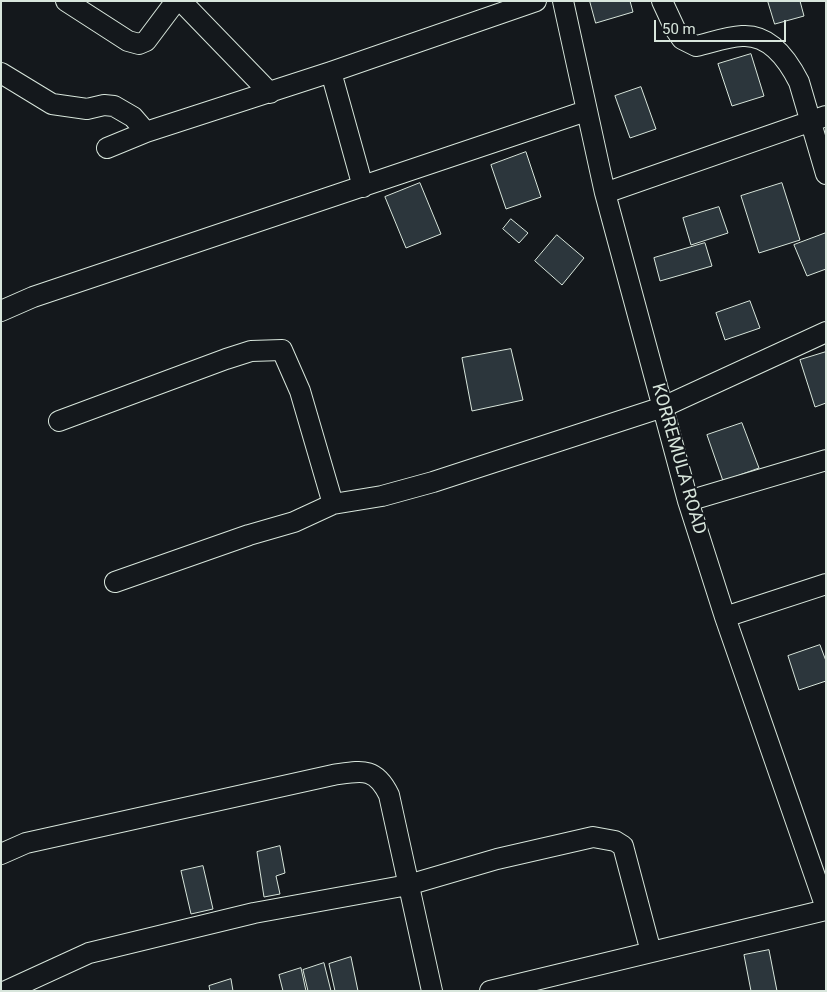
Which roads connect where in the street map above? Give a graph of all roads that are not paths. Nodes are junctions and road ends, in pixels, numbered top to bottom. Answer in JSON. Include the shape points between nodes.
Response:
{"nodes":[{"id":1,"x":66,"y":1,"type":"edge"},
{"id":2,"x":176,"y":1,"type":"edge"},
{"id":3,"x":181,"y":1,"type":"edge"},
{"id":4,"x":536,"y":1,"type":"edge"},
{"id":5,"x":563,"y":1,"type":"edge"},
{"id":6,"x":662,"y":1,"type":"edge"},
{"id":7,"x":331,"y":72,"type":"junction"},
{"id":8,"x":1,"y":73,"type":"edge"},
{"id":9,"x":270,"y":93,"type":"junction"},
{"id":10,"x":586,"y":111,"type":"junction"},
{"id":11,"x":818,"y":118,"type":"edge"},
{"id":12,"x":146,"y":132,"type":"junction"},
{"id":13,"x":107,"y":148,"type":"dead end"},
{"id":14,"x":826,"y":174,"type":"edge"},
{"id":15,"x":362,"y":186,"type":"junction"},
{"id":16,"x":605,"y":193,"type":"junction"},
{"id":17,"x":1,"y":310,"type":"edge"},
{"id":18,"x":826,"y":332,"type":"edge"},
{"id":19,"x":663,"y":407,"type":"junction"},
{"id":20,"x":59,"y":421,"type":"dead end"},
{"id":21,"x":826,"y":460,"type":"edge"},
{"id":22,"x":688,"y":501,"type":"junction"},
{"id":23,"x":333,"y":504,"type":"junction"},
{"id":24,"x":115,"y":582,"type":"dead end"},
{"id":25,"x":826,"y":584,"type":"edge"},
{"id":26,"x":725,"y":616,"type":"junction"},
{"id":27,"x":1,"y":854,"type":"edge"},
{"id":28,"x":408,"y":884,"type":"junction"},
{"id":29,"x":826,"y":909,"type":"edge"},
{"id":30,"x":651,"y":952,"type":"junction"},
{"id":31,"x":6,"y":991,"type":"edge"},
{"id":32,"x":432,"y":991,"type":"edge"},
{"id":33,"x":490,"y":991,"type":"edge"}],
"edges":[{"from":1,"to":2,"type":"street","via":[[128,41],[139,44],[146,41]]},
{"from":3,"to":9,"type":"street"},
{"from":4,"to":7,"type":"street"},
{"from":5,"to":10,"type":"street","name":"KORREMULA ROAD"},
{"from":6,"to":11,"type":"street","via":[[682,39],[696,46],[742,36],[757,38],[781,52]]},
{"from":7,"to":9,"type":"street"},
{"from":7,"to":15,"type":"street"},
{"from":8,"to":12,"type":"street","via":[[52,104],[87,109],[114,106],[133,116]]},
{"from":9,"to":12,"type":"street"},
{"from":10,"to":15,"type":"street"},
{"from":10,"to":16,"type":"street","name":"KORREMULA ROAD"},
{"from":11,"to":14,"type":"street"},
{"from":11,"to":16,"type":"street"},
{"from":12,"to":13,"type":"street"},
{"from":15,"to":17,"type":"street"},
{"from":16,"to":19,"type":"street","name":"KORREMULA ROAD"},
{"from":18,"to":19,"type":"street"},
{"from":19,"to":22,"type":"street","name":"KORREMULA ROAD"},
{"from":19,"to":23,"type":"street","via":[[433,482],[382,496]]},
{"from":20,"to":23,"type":"street","via":[[226,358],[251,351],[282,350],[300,391]]},
{"from":21,"to":22,"type":"street"},
{"from":22,"to":26,"type":"street","name":"KORREMULA ROAD"},
{"from":23,"to":24,"type":"street","via":[[294,522]]},
{"from":25,"to":26,"type":"street"},
{"from":26,"to":29,"type":"street","name":"KORREMULA ROAD"},
{"from":27,"to":28,"type":"street","via":[[26,843],[333,776],[367,772],[382,781],[389,795]]},
{"from":28,"to":30,"type":"street","via":[[593,837],[614,840],[623,846]]},
{"from":28,"to":31,"type":"street","via":[[254,913],[90,953]]},
{"from":28,"to":32,"type":"street"},
{"from":29,"to":30,"type":"street"},
{"from":30,"to":33,"type":"street"}]}
